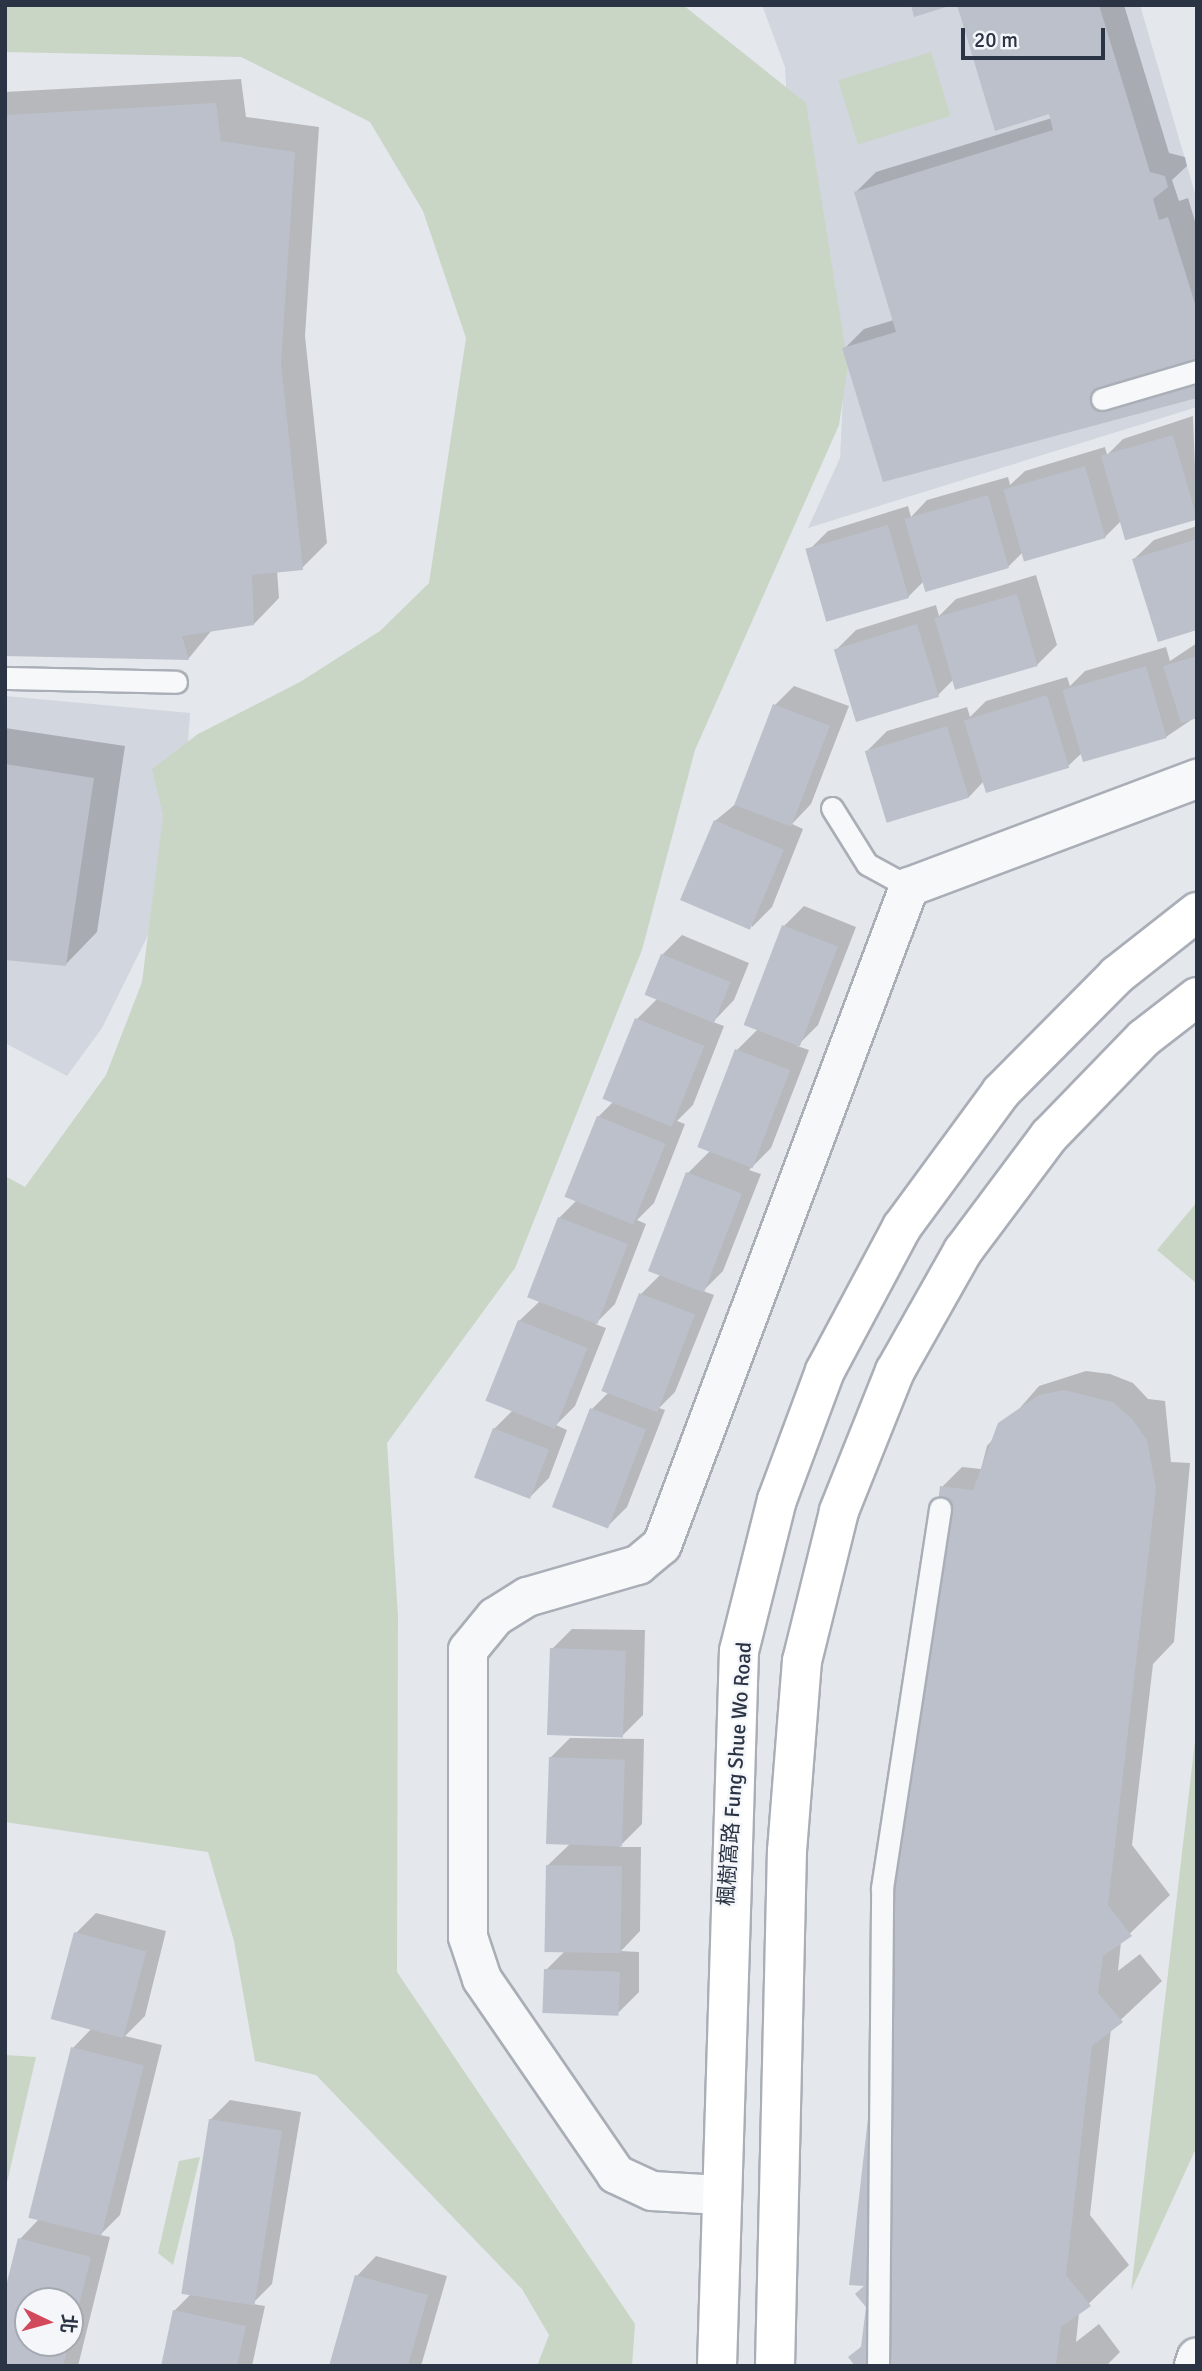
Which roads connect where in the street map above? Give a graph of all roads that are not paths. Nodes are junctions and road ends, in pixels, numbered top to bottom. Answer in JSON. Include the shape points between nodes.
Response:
{"nodes":[{"id":1,"x":1197,"y":371,"type":"edge"},
{"id":2,"x":1102,"y":399,"type":"dead end"},
{"id":3,"x":5,"y":678,"type":"edge"},
{"id":4,"x":176,"y":682,"type":"dead end"},
{"id":5,"x":1197,"y":779,"type":"edge"},
{"id":6,"x":831,"y":808,"type":"dead end"},
{"id":7,"x":909,"y":887,"type":"junction"},
{"id":8,"x":1197,"y":912,"type":"edge"},
{"id":9,"x":1197,"y":997,"type":"edge"},
{"id":10,"x":940,"y":1508,"type":"dead end"},
{"id":11,"x":720,"y":2195,"type":"junction"},
{"id":12,"x":1197,"y":2357,"type":"edge"},
{"id":13,"x":717,"y":2366,"type":"edge"},
{"id":14,"x":775,"y":2366,"type":"edge"},
{"id":15,"x":878,"y":2366,"type":"edge"},
{"id":16,"x":1194,"y":2366,"type":"edge"}],
"edges":[{"from":1,"to":2,"type":"lane"},
{"from":3,"to":4,"type":"lane"},
{"from":5,"to":7,"type":"street"},
{"from":6,"to":7,"type":"lane","via":[[867,864]]},
{"from":7,"to":11,"type":"street","via":[[662,1545],[638,1565],[527,1597],[495,1617],[468,1650],[468,1937],[482,1979],[616,2174],[652,2191]]},
{"from":8,"to":11,"type":"main road","name":"楓樹窩路 Fung Shue Wo Road","via":[[1116,975],[1001,1092],[902,1227],[825,1371],[776,1500],[739,1651]]},
{"from":9,"to":14,"type":"main road","via":[[1144,1038],[1049,1136],[963,1251],[895,1371],[839,1511],[802,1661],[787,1851]]},
{"from":10,"to":15,"type":"lane","via":[[882,1888]]},
{"from":11,"to":13,"type":"main road","name":"楓樹窩路 Fung Shue Wo Road"},
{"from":12,"to":16,"type":"street"}]}
